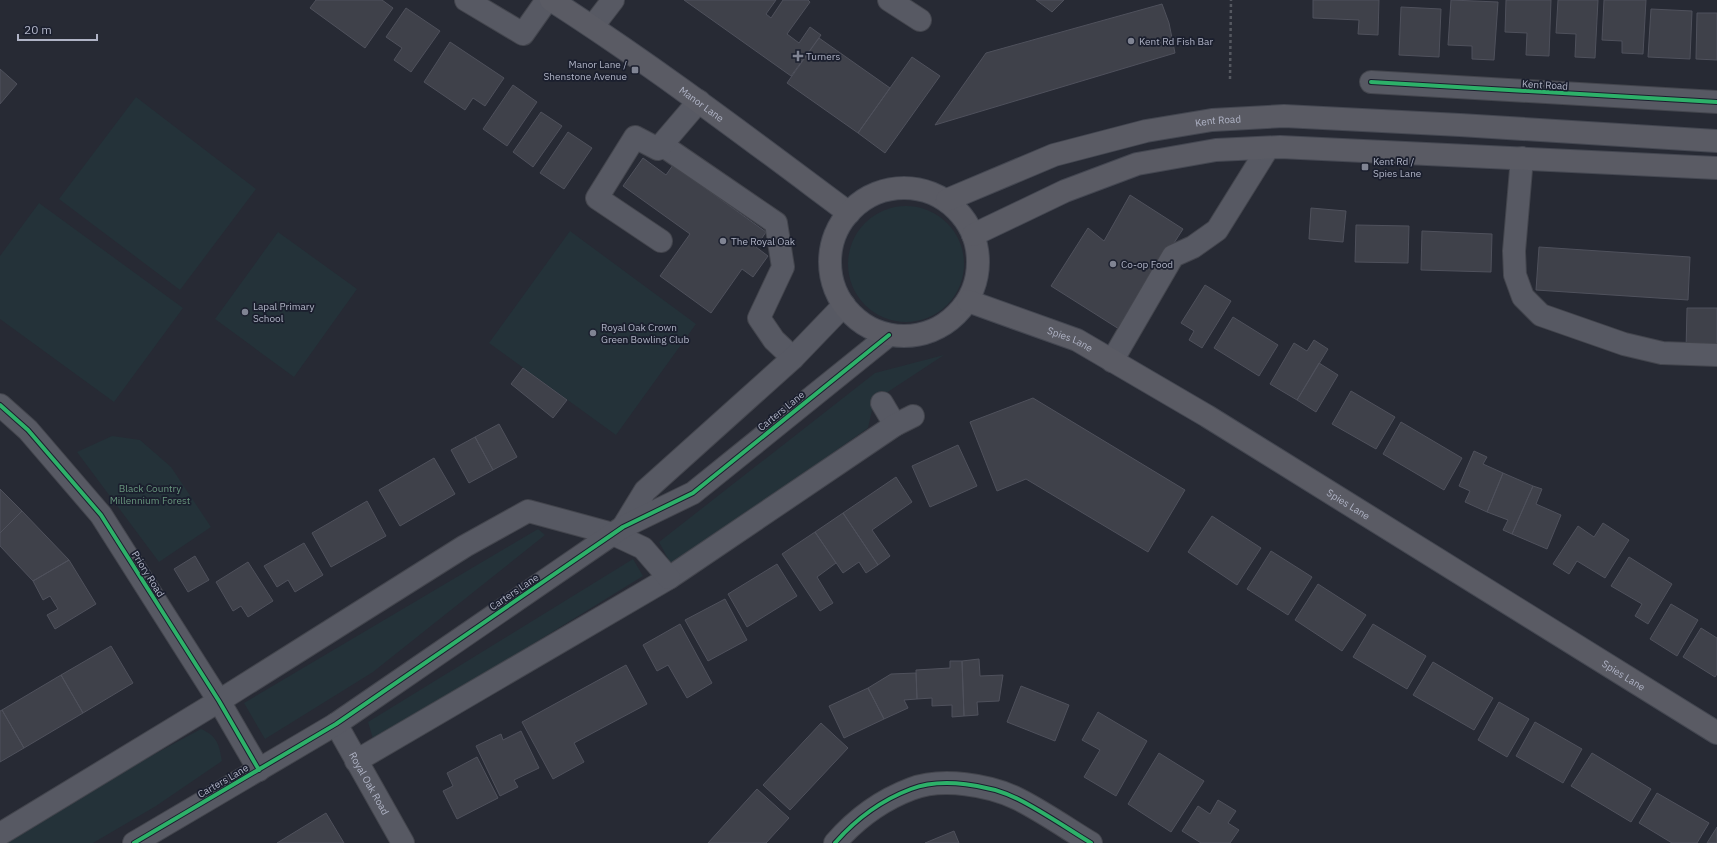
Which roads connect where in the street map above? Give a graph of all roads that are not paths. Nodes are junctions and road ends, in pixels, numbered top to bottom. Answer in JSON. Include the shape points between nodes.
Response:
{"nodes":[{"id":1,"x":466,"y":0,"type":"edge"},
{"id":2,"x":547,"y":0,"type":"edge"},
{"id":3,"x":551,"y":0,"type":"edge"},
{"id":4,"x":613,"y":0,"type":"edge"},
{"id":5,"x":889,"y":0,"type":"edge"},
{"id":6,"x":920,"y":20,"type":"dead end"},
{"id":7,"x":593,"y":26,"type":"junction"},
{"id":8,"x":1371,"y":82,"type":"dead end"},
{"id":9,"x":699,"y":101,"type":"junction"},
{"id":10,"x":1717,"y":102,"type":"edge"},
{"id":11,"x":1717,"y":141,"type":"edge"},
{"id":12,"x":662,"y":145,"type":"junction"},
{"id":13,"x":1268,"y":148,"type":"junction"},
{"id":14,"x":1522,"y":158,"type":"junction"},
{"id":15,"x":1717,"y":168,"type":"edge"},
{"id":16,"x":947,"y":200,"type":"junction"},
{"id":17,"x":849,"y":213,"type":"junction"},
{"id":18,"x":973,"y":235,"type":"junction"},
{"id":19,"x":661,"y":241,"type":"dead end"},
{"id":20,"x":968,"y":301,"type":"junction"},
{"id":21,"x":844,"y":305,"type":"junction"},
{"id":22,"x":889,"y":335,"type":"junction"},
{"id":23,"x":1717,"y":355,"type":"edge"},
{"id":24,"x":793,"y":358,"type":"junction"},
{"id":25,"x":1112,"y":361,"type":"junction"},
{"id":26,"x":882,"y":403,"type":"dead end"},
{"id":27,"x":0,"y":405,"type":"edge"},
{"id":28,"x":618,"y":531,"type":"junction"},
{"id":29,"x":669,"y":578,"type":"junction"},
{"id":30,"x":219,"y":701,"type":"junction"},
{"id":31,"x":336,"y":724,"type":"junction"},
{"id":32,"x":1717,"y":733,"type":"edge"},
{"id":33,"x":356,"y":761,"type":"junction"},
{"id":34,"x":259,"y":770,"type":"junction"},
{"id":35,"x":0,"y":834,"type":"edge"},
{"id":36,"x":134,"y":843,"type":"edge"},
{"id":37,"x":403,"y":843,"type":"edge"},
{"id":38,"x":835,"y":843,"type":"edge"},
{"id":39,"x":1091,"y":843,"type":"edge"}],
"edges":[{"from":1,"to":2,"type":"street","via":[[523,34]]},
{"from":3,"to":7,"type":"main road","name":"Manor Lane"},
{"from":4,"to":7,"type":"street"},
{"from":5,"to":6,"type":"street"},
{"from":7,"to":9,"type":"main road","name":"Manor Lane"},
{"from":8,"to":10,"type":"street","name":"Kent Road"},
{"from":9,"to":12,"type":"street"},
{"from":9,"to":17,"type":"main road","name":"Manor Lane"},
{"from":11,"to":16,"type":"main road","name":"Kent Road","via":[[1284,116],[1212,120],[1146,131],[1054,155]]},
{"from":12,"to":19,"type":"street","via":[[658,149],[635,137],[597,198]]},
{"from":12,"to":24,"type":"street","via":[[776,223],[783,267],[759,318],[774,340]]},
{"from":13,"to":14,"type":"main road"},
{"from":13,"to":18,"type":"main road","via":[[1216,150],[1137,164],[1065,191]]},
{"from":13,"to":25,"type":"street","via":[[1217,230],[1193,248],[1173,256]]},
{"from":14,"to":15,"type":"main road"},
{"from":14,"to":23,"type":"street","via":[[1514,251],[1515,275],[1523,297],[1541,315],[1624,344],[1662,354]]},
{"from":16,"to":17,"type":"main road","via":[[923,190],[897,188],[867,198]]},
{"from":16,"to":18,"type":"main road","via":[[962,216]]},
{"from":17,"to":21,"type":"main road","via":[[836,235],[830,258],[833,282]]},
{"from":18,"to":20,"type":"main road","via":[[979,263]]},
{"from":20,"to":22,"type":"main road","via":[[952,319],[933,331],[911,336]]},
{"from":20,"to":25,"type":"main road","name":"Spies Lane","via":[[1077,340]]},
{"from":21,"to":22,"type":"main road","via":[[866,326]]},
{"from":21,"to":24,"type":"street","name":"Carters Lane"},
{"from":22,"to":28,"type":"street","name":"Carters Lane","via":[[693,493]]},
{"from":24,"to":28,"type":"street","name":"Carters Lane","via":[[644,491]]},
{"from":25,"to":32,"type":"main road","name":"Spies Lane","via":[[1220,424]]},
{"from":26,"to":29,"type":"street","via":[[904,420]]},
{"from":27,"to":30,"type":"street","name":"Priory Road","via":[[28,430],[101,515]]},
{"from":28,"to":29,"type":"street","via":[[643,548]]},
{"from":28,"to":30,"type":"street","via":[[528,511],[465,546]]},
{"from":28,"to":31,"type":"street","name":"Carters Lane"},
{"from":29,"to":33,"type":"street"},
{"from":30,"to":34,"type":"street","name":"Priory Road"},
{"from":30,"to":35,"type":"street"},
{"from":31,"to":33,"type":"street","name":"Royal Oak Road"},
{"from":31,"to":34,"type":"street","name":"Carters Lane"},
{"from":33,"to":37,"type":"street","name":"Royal Oak Road"},
{"from":34,"to":36,"type":"street","name":"Carters Lane"},
{"from":38,"to":39,"type":"street","via":[[866,814],[912,788],[968,784],[1018,799]]}]}
